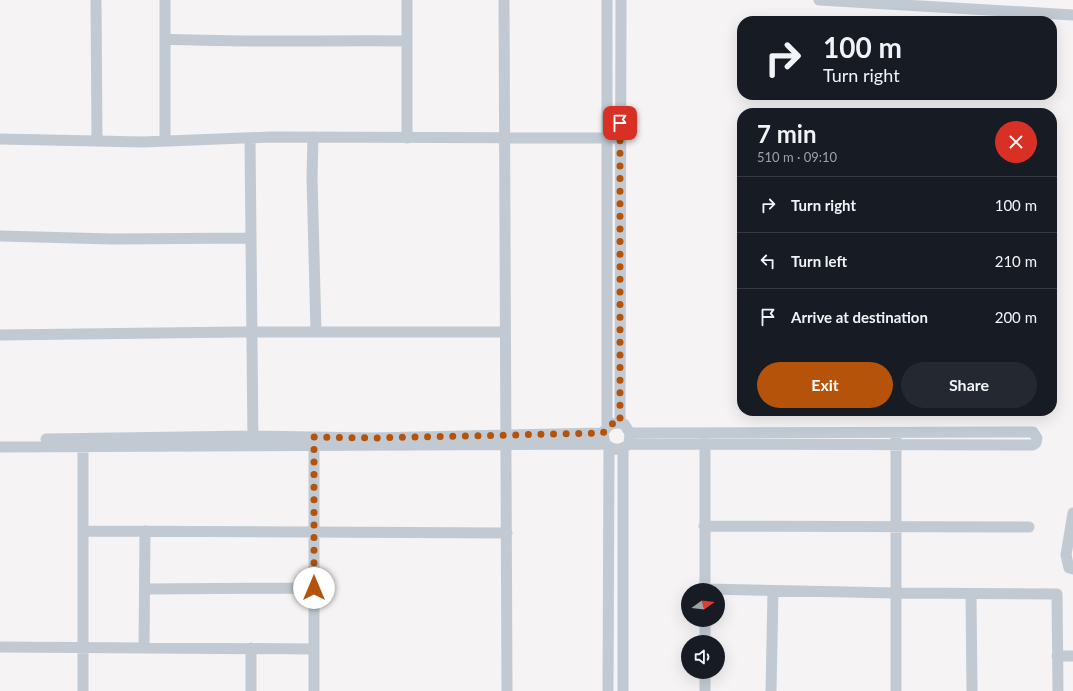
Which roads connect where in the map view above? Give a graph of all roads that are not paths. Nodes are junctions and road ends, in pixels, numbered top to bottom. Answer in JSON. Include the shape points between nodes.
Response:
{"nodes":[{"id":1,"x":96,"y":0,"type":"edge"},
{"id":2,"x":165,"y":0,"type":"edge"},
{"id":3,"x":406,"y":0,"type":"edge"},
{"id":4,"x":504,"y":0,"type":"edge"},
{"id":5,"x":607,"y":0,"type":"edge"},
{"id":6,"x":621,"y":0,"type":"edge"},
{"id":7,"x":820,"y":0,"type":"edge"},
{"id":8,"x":1073,"y":15,"type":"edge"},
{"id":9,"x":165,"y":39,"type":"junction"},
{"id":10,"x":407,"y":41,"type":"junction"},
{"id":11,"x":313,"y":137,"type":"junction"},
{"id":12,"x":250,"y":138,"type":"junction"},
{"id":13,"x":408,"y":138,"type":"junction"},
{"id":14,"x":504,"y":138,"type":"junction"},
{"id":15,"x":606,"y":138,"type":"junction"},
{"id":16,"x":620,"y":138,"type":"junction"},
{"id":17,"x":0,"y":139,"type":"edge"},
{"id":18,"x":97,"y":141,"type":"junction"},
{"id":19,"x":166,"y":141,"type":"junction"},
{"id":20,"x":0,"y":236,"type":"edge"},
{"id":21,"x":251,"y":238,"type":"junction"},
{"id":22,"x":251,"y":332,"type":"junction"},
{"id":23,"x":316,"y":332,"type":"junction"},
{"id":24,"x":505,"y":332,"type":"junction"},
{"id":25,"x":0,"y":335,"type":"edge"},
{"id":26,"x":620,"y":423,"type":"junction"},
{"id":27,"x":896,"y":433,"type":"junction"},
{"id":28,"x":606,"y":438,"type":"junction"},
{"id":29,"x":705,"y":438,"type":"junction"},
{"id":30,"x":0,"y":440,"type":"edge"},
{"id":31,"x":507,"y":440,"type":"junction"},
{"id":32,"x":253,"y":441,"type":"junction"},
{"id":33,"x":314,"y":441,"type":"junction"},
{"id":34,"x":83,"y":442,"type":"junction"},
{"id":35,"x":627,"y":442,"type":"junction"},
{"id":36,"x":896,"y":445,"type":"junction"},
{"id":37,"x":0,"y":447,"type":"edge"},
{"id":38,"x":1073,"y":513,"type":"edge"},
{"id":39,"x":704,"y":526,"type":"junction"},
{"id":40,"x":896,"y":526,"type":"junction"},
{"id":41,"x":1029,"y":527,"type":"dead end"},
{"id":42,"x":83,"y":531,"type":"junction"},
{"id":43,"x":146,"y":531,"type":"junction"},
{"id":44,"x":314,"y":532,"type":"junction"},
{"id":45,"x":507,"y":533,"type":"junction"},
{"id":46,"x":1073,"y":569,"type":"edge"},
{"id":47,"x":705,"y":583,"type":"edge"},
{"id":48,"x":314,"y":588,"type":"junction"},
{"id":49,"x":145,"y":589,"type":"junction"},
{"id":50,"x":725,"y":590,"type":"edge"},
{"id":51,"x":772,"y":591,"type":"junction"},
{"id":52,"x":895,"y":593,"type":"junction"},
{"id":53,"x":971,"y":594,"type":"junction"},
{"id":54,"x":0,"y":647,"type":"edge"},
{"id":55,"x":83,"y":647,"type":"junction"},
{"id":56,"x":144,"y":648,"type":"junction"},
{"id":57,"x":251,"y":648,"type":"junction"},
{"id":58,"x":313,"y":649,"type":"junction"},
{"id":59,"x":1057,"y":656,"type":"junction"},
{"id":60,"x":1073,"y":656,"type":"edge"},
{"id":61,"x":705,"y":679,"type":"edge"},
{"id":62,"x":83,"y":691,"type":"edge"},
{"id":63,"x":252,"y":691,"type":"edge"},
{"id":64,"x":314,"y":691,"type":"edge"},
{"id":65,"x":507,"y":691,"type":"edge"},
{"id":66,"x":608,"y":691,"type":"edge"},
{"id":67,"x":622,"y":691,"type":"edge"},
{"id":68,"x":705,"y":691,"type":"edge"},
{"id":69,"x":771,"y":691,"type":"edge"},
{"id":70,"x":896,"y":691,"type":"edge"},
{"id":71,"x":972,"y":691,"type":"edge"},
{"id":72,"x":1058,"y":691,"type":"edge"}],
"edges":[{"from":1,"to":18,"type":"street"},
{"from":2,"to":9,"type":"street"},
{"from":3,"to":10,"type":"street"},
{"from":4,"to":14,"type":"street"},
{"from":5,"to":15,"type":"street"},
{"from":6,"to":16,"type":"street"},
{"from":7,"to":8,"type":"street"},
{"from":9,"to":10,"type":"street"},
{"from":9,"to":19,"type":"street"},
{"from":10,"to":13,"type":"street"},
{"from":11,"to":12,"type":"street"},
{"from":11,"to":13,"type":"street"},
{"from":11,"to":23,"type":"street"},
{"from":12,"to":19,"type":"street"},
{"from":12,"to":21,"type":"street"},
{"from":13,"to":14,"type":"street"},
{"from":14,"to":15,"type":"street"},
{"from":14,"to":24,"type":"street"},
{"from":15,"to":16,"type":"street"},
{"from":15,"to":28,"type":"street"},
{"from":16,"to":26,"type":"street"},
{"from":17,"to":18,"type":"street"},
{"from":18,"to":19,"type":"street"},
{"from":20,"to":21,"type":"street","via":[[112,239]]},
{"from":21,"to":22,"type":"street"},
{"from":22,"to":23,"type":"street"},
{"from":22,"to":25,"type":"street"},
{"from":22,"to":32,"type":"street"},
{"from":23,"to":24,"type":"street"},
{"from":24,"to":31,"type":"street"},
{"from":26,"to":28,"type":"street","via":[[611,424]]},
{"from":26,"to":35,"type":"street","via":[[627,427]]},
{"from":27,"to":29,"type":"street"},
{"from":27,"to":36,"type":"street"},
{"from":27,"to":36,"type":"street","via":[[1033,432],[1037,438],[1033,445]]},
{"from":28,"to":31,"type":"street"},
{"from":28,"to":35,"type":"street","via":[[613,449]]},
{"from":28,"to":66,"type":"street"},
{"from":29,"to":35,"type":"street"},
{"from":29,"to":36,"type":"street"},
{"from":29,"to":39,"type":"street"},
{"from":30,"to":34,"type":"street"},
{"from":31,"to":33,"type":"street"},
{"from":31,"to":45,"type":"street"},
{"from":32,"to":33,"type":"street"},
{"from":32,"to":34,"type":"street"},
{"from":33,"to":44,"type":"street"},
{"from":34,"to":37,"type":"street"},
{"from":34,"to":42,"type":"street"},
{"from":35,"to":67,"type":"street"},
{"from":36,"to":40,"type":"street"},
{"from":38,"to":46,"type":"street","via":[[1066,555],[1069,568]]},
{"from":39,"to":40,"type":"street"},
{"from":39,"to":47,"type":"street"},
{"from":40,"to":41,"type":"street"},
{"from":40,"to":52,"type":"street"},
{"from":42,"to":43,"type":"street"},
{"from":42,"to":55,"type":"street"},
{"from":43,"to":44,"type":"street"},
{"from":43,"to":49,"type":"street"},
{"from":44,"to":45,"type":"street"},
{"from":44,"to":48,"type":"street"},
{"from":45,"to":65,"type":"street"},
{"from":48,"to":49,"type":"street"},
{"from":48,"to":58,"type":"street"},
{"from":49,"to":56,"type":"street"},
{"from":50,"to":51,"type":"street"},
{"from":51,"to":52,"type":"street"},
{"from":51,"to":69,"type":"street"},
{"from":52,"to":53,"type":"street"},
{"from":52,"to":70,"type":"street"},
{"from":53,"to":59,"type":"street","via":[[1057,594]]},
{"from":53,"to":71,"type":"street"},
{"from":54,"to":55,"type":"street"},
{"from":55,"to":56,"type":"street"},
{"from":55,"to":62,"type":"street"},
{"from":56,"to":57,"type":"street"},
{"from":57,"to":58,"type":"street"},
{"from":57,"to":63,"type":"street"},
{"from":58,"to":64,"type":"street"},
{"from":59,"to":60,"type":"street"},
{"from":59,"to":72,"type":"street"},
{"from":61,"to":68,"type":"street"}]}
